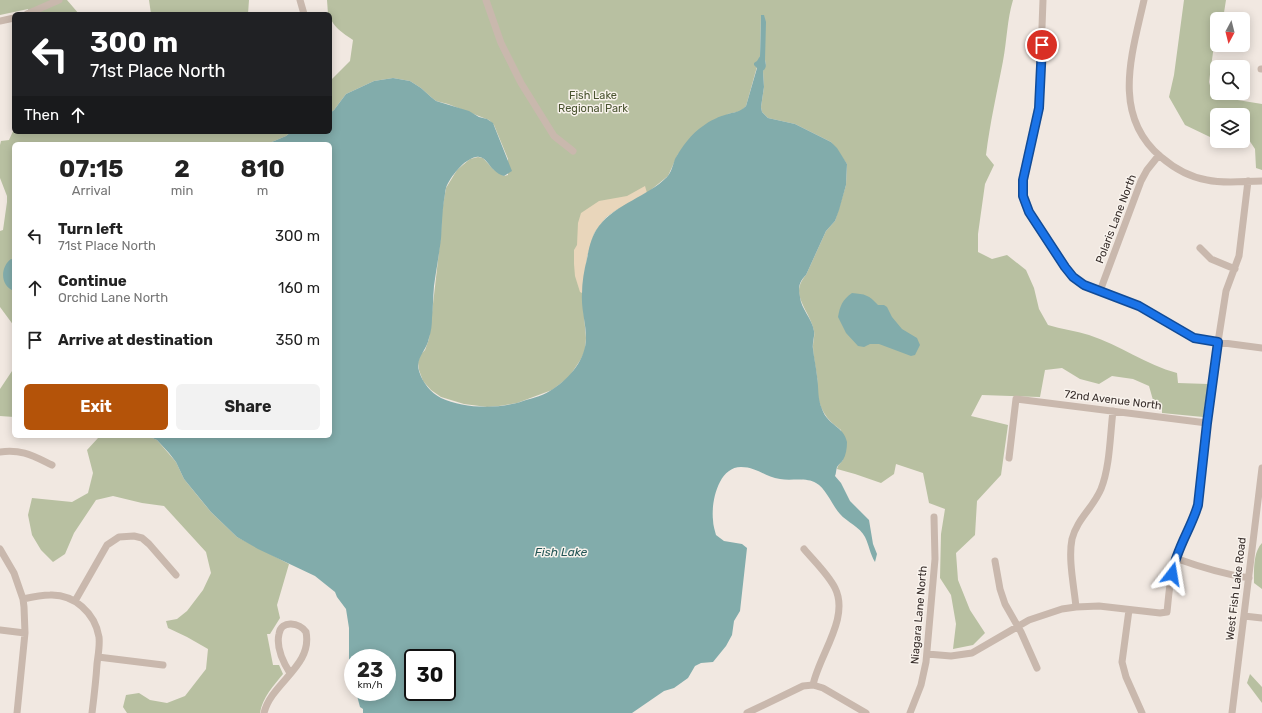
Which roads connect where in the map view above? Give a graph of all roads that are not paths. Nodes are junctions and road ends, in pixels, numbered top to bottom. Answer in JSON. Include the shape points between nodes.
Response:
{"nodes":[{"id":1,"x":59,"y":0,"type":"edge"},
{"id":2,"x":300,"y":0,"type":"edge"},
{"id":3,"x":486,"y":0,"type":"edge"},
{"id":4,"x":1043,"y":0,"type":"edge"},
{"id":5,"x":1144,"y":0,"type":"edge"},
{"id":6,"x":32,"y":12,"type":"edge"},
{"id":7,"x":303,"y":12,"type":"edge"},
{"id":8,"x":12,"y":18,"type":"edge"},
{"id":9,"x":0,"y":21,"type":"edge"},
{"id":10,"x":573,"y":151,"type":"dead end"},
{"id":11,"x":1159,"y":156,"type":"junction"},
{"id":12,"x":1248,"y":181,"type":"junction"},
{"id":13,"x":1262,"y":181,"type":"edge"},
{"id":14,"x":1200,"y":248,"type":"dead end"},
{"id":15,"x":1235,"y":269,"type":"junction"},
{"id":16,"x":1100,"y":291,"type":"junction"},
{"id":17,"x":1218,"y":342,"type":"junction"},
{"id":18,"x":1262,"y":348,"type":"edge"},
{"id":19,"x":1113,"y":411,"type":"junction"},
{"id":20,"x":1207,"y":423,"type":"junction"},
{"id":21,"x":0,"y":452,"type":"edge"},
{"id":22,"x":1009,"y":458,"type":"dead end"},
{"id":23,"x":52,"y":465,"type":"dead end"},
{"id":24,"x":1262,"y":468,"type":"edge"},
{"id":25,"x":934,"y":517,"type":"dead end"},
{"id":26,"x":0,"y":549,"type":"edge"},
{"id":27,"x":804,"y":549,"type":"dead end"},
{"id":28,"x":1175,"y":558,"type":"junction"},
{"id":29,"x":995,"y":561,"type":"dead end"},
{"id":30,"x":176,"y":575,"type":"dead end"},
{"id":31,"x":1248,"y":578,"type":"junction"},
{"id":32,"x":23,"y":599,"type":"junction"},
{"id":33,"x":74,"y":601,"type":"junction"},
{"id":34,"x":1076,"y":607,"type":"junction"},
{"id":35,"x":1129,"y":610,"type":"junction"},
{"id":36,"x":1244,"y":616,"type":"junction"},
{"id":37,"x":1262,"y":618,"type":"edge"},
{"id":38,"x":1018,"y":626,"type":"junction"},
{"id":39,"x":0,"y":630,"type":"edge"},
{"id":40,"x":25,"y":633,"type":"junction"},
{"id":41,"x":926,"y":654,"type":"junction"},
{"id":42,"x":98,"y":657,"type":"junction"},
{"id":43,"x":163,"y":665,"type":"dead end"},
{"id":44,"x":1037,"y":668,"type":"dead end"},
{"id":45,"x":290,"y":673,"type":"junction"},
{"id":46,"x":813,"y":685,"type":"junction"},
{"id":47,"x":17,"y":713,"type":"edge"},
{"id":48,"x":92,"y":713,"type":"edge"},
{"id":49,"x":264,"y":713,"type":"edge"},
{"id":50,"x":747,"y":713,"type":"edge"},
{"id":51,"x":866,"y":713,"type":"edge"},
{"id":52,"x":910,"y":713,"type":"edge"},
{"id":53,"x":1142,"y":713,"type":"edge"},
{"id":54,"x":1232,"y":713,"type":"edge"}],
"edges":[{"from":1,"to":6,"type":"street"},
{"from":2,"to":7,"type":"street"},
{"from":3,"to":10,"type":"street","via":[[501,43],[524,88],[554,136]]},
{"from":4,"to":16,"type":"street","via":[[1039,108],[1023,180],[1023,196],[1029,212],[1069,273],[1084,285]]},
{"from":5,"to":11,"type":"street","via":[[1131,64],[1129,98],[1136,124],[1147,143]]},
{"from":8,"to":9,"type":"street"},
{"from":11,"to":12,"type":"street","via":[[1192,177],[1217,182]]},
{"from":11,"to":16,"type":"street","name":"Polaris Lane North","via":[[1141,181]]},
{"from":12,"to":13,"type":"street"},
{"from":12,"to":15,"type":"street","via":[[1240,249]]},
{"from":14,"to":15,"type":"street","via":[[1211,259]]},
{"from":15,"to":17,"type":"street","via":[[1225,298]]},
{"from":16,"to":17,"type":"street","via":[[1139,306],[1194,338]]},
{"from":17,"to":18,"type":"street"},
{"from":17,"to":20,"type":"street"},
{"from":19,"to":20,"type":"street","name":"72nd Avenue North"},
{"from":19,"to":22,"type":"street","name":"72nd Avenue North","via":[[1016,399]]},
{"from":19,"to":34,"type":"street","via":[[1104,479],[1095,500],[1080,519],[1072,541]]},
{"from":20,"to":28,"type":"street","via":[[1198,505]]},
{"from":21,"to":23,"type":"street","via":[[30,454]]},
{"from":24,"to":31,"type":"street","name":"West Fish Lake Road"},
{"from":25,"to":41,"type":"street","name":"Niagara Lane North","via":[[935,559]]},
{"from":26,"to":32,"type":"street","via":[[14,573]]},
{"from":27,"to":46,"type":"street","via":[[835,588],[839,605],[836,624]]},
{"from":28,"to":31,"type":"street","via":[[1206,570]]},
{"from":28,"to":35,"type":"street","via":[[1167,612]]},
{"from":29,"to":38,"type":"street","via":[[1005,604]]},
{"from":30,"to":33,"type":"street","via":[[142,538],[119,537],[107,546]]},
{"from":31,"to":36,"type":"street","name":"West Fish Lake Road"},
{"from":32,"to":33,"type":"street","via":[[58,595]]},
{"from":32,"to":40,"type":"street"},
{"from":33,"to":42,"type":"street","via":[[86,610],[94,622],[99,637]]},
{"from":34,"to":35,"type":"street","via":[[1099,606]]},
{"from":34,"to":38,"type":"street","via":[[1046,613]]},
{"from":35,"to":53,"type":"street","via":[[1122,662]]},
{"from":36,"to":37,"type":"street"},
{"from":36,"to":54,"type":"street","name":"West Fish Lake Road"},
{"from":38,"to":41,"type":"street","via":[[972,653],[951,656]]},
{"from":38,"to":44,"type":"street"},
{"from":39,"to":40,"type":"street"},
{"from":40,"to":47,"type":"street"},
{"from":41,"to":52,"type":"street","name":"Niagara Lane North","via":[[924,674]]},
{"from":42,"to":43,"type":"street"},
{"from":42,"to":48,"type":"street"},
{"from":45,"to":45,"type":"street","via":[[299,662],[307,643],[306,632],[294,624],[283,627],[278,635],[282,657]]},
{"from":45,"to":49,"type":"street","via":[[273,694]]},
{"from":46,"to":50,"type":"street","via":[[804,686]]},
{"from":46,"to":51,"type":"street","via":[[823,688]]}]}
